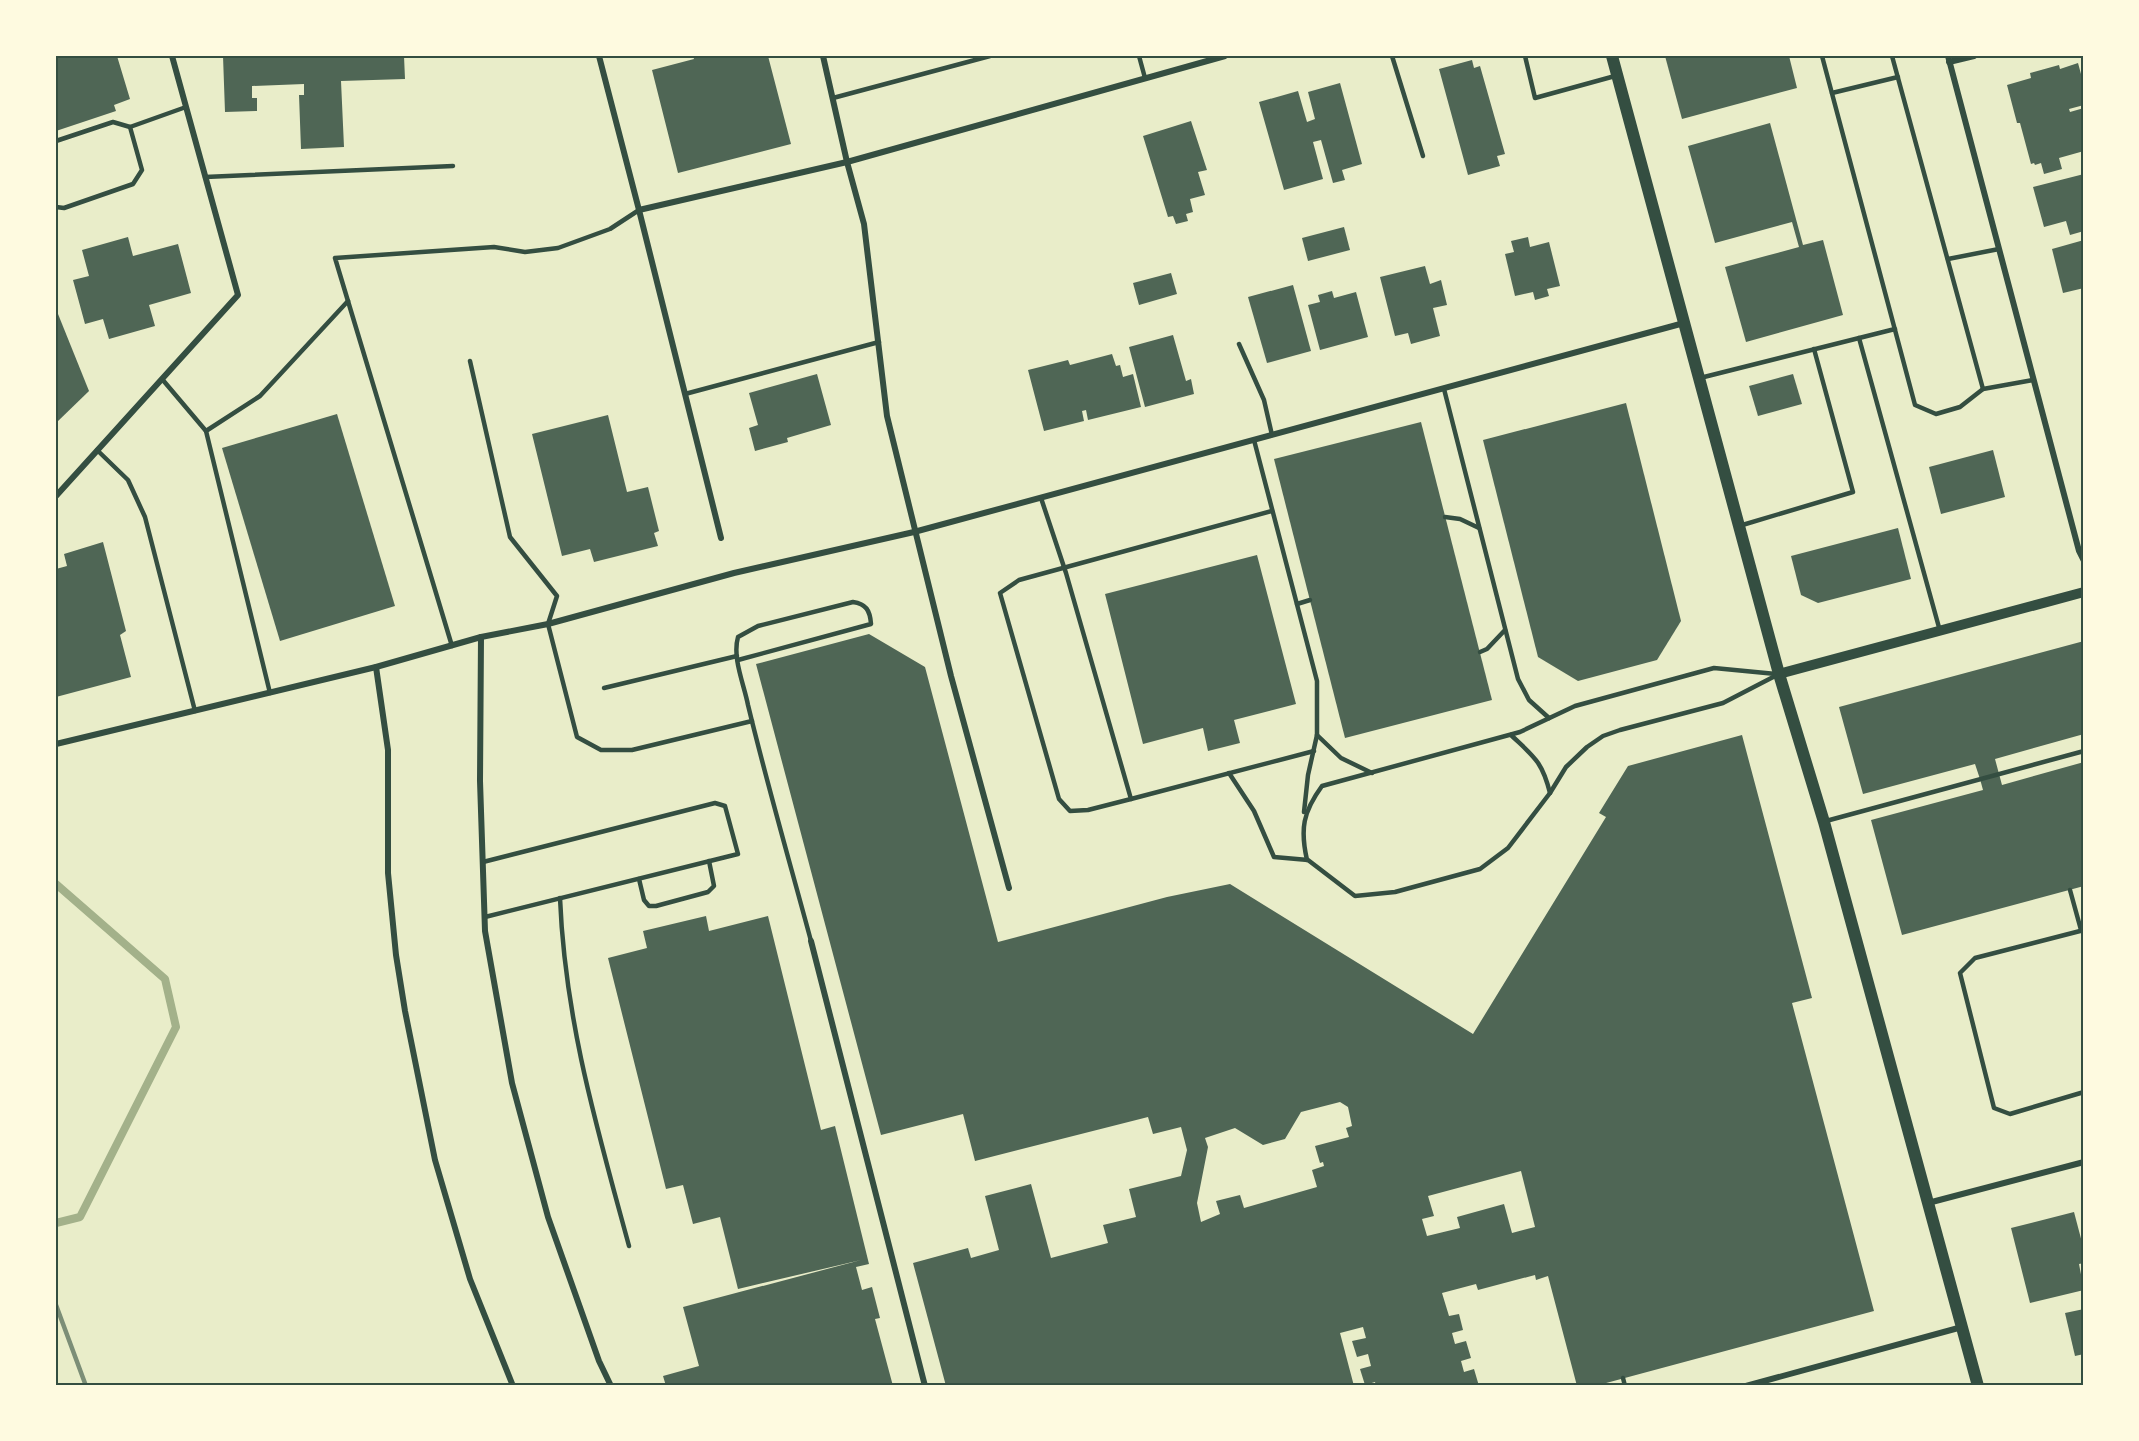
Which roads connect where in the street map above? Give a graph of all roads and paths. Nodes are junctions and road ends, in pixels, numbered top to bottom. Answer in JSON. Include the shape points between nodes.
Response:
{"nodes":[{"id":1,"x":172,"y":56,"type":"edge"},
{"id":2,"x":599,"y":56,"type":"edge"},
{"id":3,"x":823,"y":56,"type":"edge"},
{"id":4,"x":990,"y":56,"type":"edge"},
{"id":5,"x":1139,"y":56,"type":"edge"},
{"id":6,"x":1225,"y":56,"type":"edge"},
{"id":7,"x":1392,"y":56,"type":"edge"},
{"id":8,"x":1525,"y":56,"type":"edge"},
{"id":9,"x":1612,"y":56,"type":"edge"},
{"id":10,"x":1822,"y":56,"type":"edge"},
{"id":11,"x":1892,"y":56,"type":"edge"},
{"id":12,"x":1974,"y":56,"type":"edge"},
{"id":13,"x":1948,"y":59,"type":"edge"},
{"id":14,"x":1617,"y":75,"type":"junction"},
{"id":15,"x":1898,"y":77,"type":"junction"},
{"id":16,"x":1145,"y":78,"type":"junction"},
{"id":17,"x":1832,"y":93,"type":"junction"},
{"id":18,"x":833,"y":98,"type":"junction"},
{"id":19,"x":186,"y":107,"type":"junction"},
{"id":20,"x":130,"y":127,"type":"junction"},
{"id":21,"x":56,"y":141,"type":"edge"},
{"id":22,"x":1423,"y":156,"type":"dead end"},
{"id":23,"x":847,"y":162,"type":"junction"},
{"id":24,"x":453,"y":166,"type":"dead end"},
{"id":25,"x":205,"y":177,"type":"junction"},
{"id":26,"x":56,"y":207,"type":"edge"},
{"id":27,"x":639,"y":210,"type":"junction"},
{"id":28,"x":1999,"y":249,"type":"junction"},
{"id":29,"x":1948,"y":259,"type":"junction"},
{"id":30,"x":348,"y":301,"type":"junction"},
{"id":31,"x":1685,"y":322,"type":"junction"},
{"id":32,"x":1895,"y":329,"type":"junction"},
{"id":33,"x":1858,"y":338,"type":"junction"},
{"id":34,"x":879,"y":342,"type":"junction"},
{"id":35,"x":1239,"y":344,"type":"dead end"},
{"id":36,"x":1814,"y":349,"type":"junction"},
{"id":37,"x":470,"y":361,"type":"dead end"},
{"id":38,"x":1700,"y":378,"type":"junction"},
{"id":39,"x":162,"y":379,"type":"junction"},
{"id":40,"x":2034,"y":381,"type":"junction"},
{"id":41,"x":1444,"y":389,"type":"junction"},
{"id":42,"x":1983,"y":389,"type":"junction"},
{"id":43,"x":685,"y":394,"type":"junction"},
{"id":44,"x":206,"y":431,"type":"junction"},
{"id":45,"x":1272,"y":435,"type":"junction"},
{"id":46,"x":1254,"y":440,"type":"junction"},
{"id":47,"x":97,"y":450,"type":"junction"},
{"id":48,"x":56,"y":496,"type":"edge"},
{"id":49,"x":1041,"y":498,"type":"junction"},
{"id":50,"x":1272,"y":511,"type":"junction"},
{"id":51,"x":1445,"y":517,"type":"dead end"},
{"id":52,"x":1739,"y":526,"type":"junction"},
{"id":53,"x":1479,"y":528,"type":"junction"},
{"id":54,"x":914,"y":532,"type":"junction"},
{"id":55,"x":721,"y":538,"type":"dead end"},
{"id":56,"x":2084,"y":561,"type":"edge"},
{"id":57,"x":1064,"y":567,"type":"junction"},
{"id":58,"x":2084,"y":592,"type":"edge"},
{"id":59,"x":1310,"y":600,"type":"dead end"},
{"id":60,"x":1297,"y":604,"type":"junction"},
{"id":61,"x":548,"y":624,"type":"junction"},
{"id":62,"x":1505,"y":630,"type":"junction"},
{"id":63,"x":1940,"y":631,"type":"junction"},
{"id":64,"x":481,"y":637,"type":"junction"},
{"id":65,"x":452,"y":646,"type":"junction"},
{"id":66,"x":1480,"y":652,"type":"dead end"},
{"id":67,"x":737,"y":658,"type":"junction"},
{"id":68,"x":375,"y":667,"type":"junction"},
{"id":69,"x":1779,"y":674,"type":"junction"},
{"id":70,"x":604,"y":688,"type":"dead end"},
{"id":71,"x":270,"y":693,"type":"junction"},
{"id":72,"x":195,"y":711,"type":"junction"},
{"id":73,"x":1549,"y":718,"type":"junction"},
{"id":74,"x":752,"y":721,"type":"junction"},
{"id":75,"x":1317,"y":735,"type":"junction"},
{"id":76,"x":1511,"y":735,"type":"junction"},
{"id":77,"x":56,"y":744,"type":"edge"},
{"id":78,"x":1314,"y":751,"type":"junction"},
{"id":79,"x":2084,"y":751,"type":"edge"},
{"id":80,"x":1229,"y":773,"type":"junction"},
{"id":81,"x":1372,"y":773,"type":"junction"},
{"id":82,"x":1550,"y":793,"type":"junction"},
{"id":83,"x":1131,"y":799,"type":"junction"},
{"id":84,"x":1824,"y":822,"type":"junction"},
{"id":85,"x":1303,"y":827,"type":"junction"},
{"id":86,"x":1308,"y":860,"type":"junction"},
{"id":87,"x":709,"y":861,"type":"junction"},
{"id":88,"x":483,"y":862,"type":"junction"},
{"id":89,"x":639,"y":879,"type":"junction"},
{"id":90,"x":1009,"y":888,"type":"dead end"},
{"id":91,"x":2070,"y":890,"type":"dead end"},
{"id":92,"x":560,"y":898,"type":"junction"},
{"id":93,"x":484,"y":917,"type":"junction"},
{"id":94,"x":2082,"y":930,"type":"edge"},
{"id":95,"x":811,"y":941,"type":"joint"},
{"id":96,"x":2084,"y":1092,"type":"edge"},
{"id":97,"x":2084,"y":1162,"type":"edge"},
{"id":98,"x":1928,"y":1203,"type":"junction"},
{"id":99,"x":629,"y":1246,"type":"dead end"},
{"id":100,"x":1962,"y":1327,"type":"junction"},
{"id":101,"x":1623,"y":1378,"type":"dead end"},
{"id":102,"x":513,"y":1386,"type":"edge"},
{"id":103,"x":612,"y":1386,"type":"edge"},
{"id":104,"x":925,"y":1386,"type":"edge"},
{"id":105,"x":1625,"y":1386,"type":"edge"},
{"id":106,"x":1746,"y":1386,"type":"edge"},
{"id":107,"x":1978,"y":1386,"type":"edge"}],
"edges":[{"from":1,"to":19,"type":"street"},
{"from":2,"to":27,"type":"street"},
{"from":3,"to":18,"type":"street"},
{"from":4,"to":18,"type":"lane"},
{"from":5,"to":16,"type":"lane"},
{"from":6,"to":16,"type":"street"},
{"from":7,"to":22,"type":"lane"},
{"from":8,"to":14,"type":"lane","via":[[1535,98]]},
{"from":9,"to":14,"type":"main road"},
{"from":10,"to":17,"type":"lane"},
{"from":11,"to":15,"type":"lane"},
{"from":12,"to":13,"type":"street"},
{"from":13,"to":28,"type":"street"},
{"from":14,"to":31,"type":"main road"},
{"from":15,"to":17,"type":"lane"},
{"from":15,"to":29,"type":"lane"},
{"from":16,"to":23,"type":"street"},
{"from":17,"to":32,"type":"lane"},
{"from":18,"to":23,"type":"street"},
{"from":19,"to":20,"type":"lane"},
{"from":19,"to":25,"type":"street"},
{"from":20,"to":21,"type":"lane","via":[[113,122]]},
{"from":20,"to":26,"type":"lane","via":[[142,170],[133,184],[64,208]]},
{"from":23,"to":27,"type":"street"},
{"from":23,"to":34,"type":"street","via":[[864,224]]},
{"from":24,"to":25,"type":"lane"},
{"from":25,"to":39,"type":"street","via":[[237,295]]},
{"from":27,"to":30,"type":"lane","via":[[610,229],[558,248],[525,252],[494,247],[335,258]]},
{"from":27,"to":43,"type":"street"},
{"from":28,"to":29,"type":"lane"},
{"from":28,"to":40,"type":"street"},
{"from":29,"to":42,"type":"lane"},
{"from":30,"to":44,"type":"lane","via":[[260,396]]},
{"from":30,"to":65,"type":"lane"},
{"from":31,"to":38,"type":"main road"},
{"from":31,"to":41,"type":"street"},
{"from":32,"to":33,"type":"lane"},
{"from":32,"to":42,"type":"lane","via":[[1915,405],[1936,414],[1960,406]]},
{"from":33,"to":36,"type":"lane"},
{"from":33,"to":63,"type":"lane"},
{"from":34,"to":43,"type":"lane"},
{"from":34,"to":54,"type":"street","via":[[887,416]]},
{"from":35,"to":45,"type":"lane","via":[[1264,399]]},
{"from":36,"to":38,"type":"lane"},
{"from":36,"to":52,"type":"lane","via":[[1853,492]]},
{"from":37,"to":61,"type":"lane","via":[[510,537],[557,596]]},
{"from":38,"to":52,"type":"main road"},
{"from":39,"to":44,"type":"lane"},
{"from":39,"to":47,"type":"street"},
{"from":40,"to":42,"type":"lane"},
{"from":40,"to":56,"type":"street"},
{"from":41,"to":45,"type":"street"},
{"from":41,"to":53,"type":"lane"},
{"from":43,"to":55,"type":"street"},
{"from":44,"to":71,"type":"lane"},
{"from":45,"to":46,"type":"street"},
{"from":46,"to":49,"type":"street"},
{"from":46,"to":50,"type":"lane"},
{"from":47,"to":48,"type":"street"},
{"from":47,"to":72,"type":"lane","via":[[128,480],[145,517]]},
{"from":49,"to":54,"type":"street"},
{"from":49,"to":57,"type":"lane"},
{"from":50,"to":57,"type":"lane"},
{"from":50,"to":60,"type":"lane"},
{"from":51,"to":53,"type":"lane","via":[[1461,519]]},
{"from":52,"to":69,"type":"main road"},
{"from":53,"to":62,"type":"lane"},
{"from":54,"to":61,"type":"street","via":[[734,573]]},
{"from":54,"to":90,"type":"street"},
{"from":57,"to":83,"type":"lane"},
{"from":57,"to":83,"type":"lane","via":[[1019,580],[1000,593],[1007,623],[1059,799],[1070,811]]},
{"from":58,"to":63,"type":"street"},
{"from":59,"to":60,"type":"lane"},
{"from":60,"to":75,"type":"lane","via":[[1317,681]]},
{"from":61,"to":64,"type":"street"},
{"from":61,"to":74,"type":"lane","via":[[577,737],[602,750],[632,750]]},
{"from":62,"to":66,"type":"lane"},
{"from":62,"to":73,"type":"lane","via":[[1528,700]]},
{"from":63,"to":69,"type":"street"},
{"from":64,"to":65,"type":"street"},
{"from":64,"to":88,"type":"street"},
{"from":65,"to":68,"type":"street"},
{"from":67,"to":67,"type":"lane","via":[[738,637],[758,626],[853,602],[861,603],[871,615],[872,624]]},
{"from":67,"to":70,"type":"lane"},
{"from":67,"to":74,"type":"lane"},
{"from":68,"to":71,"type":"street"},
{"from":68,"to":102,"type":"street","via":[[388,750],[388,873],[405,1011],[435,1160],[470,1279]]},
{"from":69,"to":73,"type":"lane","via":[[1714,668],[1575,706]]},
{"from":69,"to":82,"type":"lane","via":[[1723,703],[1603,736],[1566,767]]},
{"from":69,"to":84,"type":"main road"},
{"from":71,"to":72,"type":"street"},
{"from":72,"to":77,"type":"street"},
{"from":73,"to":76,"type":"lane"},
{"from":74,"to":95,"type":"lane"},
{"from":75,"to":78,"type":"lane"},
{"from":75,"to":81,"type":"lane","via":[[1341,758]]},
{"from":76,"to":81,"type":"lane"},
{"from":76,"to":82,"type":"lane","via":[[1544,770]]},
{"from":78,"to":80,"type":"lane"},
{"from":78,"to":85,"type":"lane"},
{"from":79,"to":84,"type":"lane"},
{"from":80,"to":83,"type":"lane"},
{"from":80,"to":86,"type":"lane","via":[[1254,811],[1274,857]]},
{"from":81,"to":85,"type":"lane","via":[[1322,786],[1309,803]]},
{"from":82,"to":86,"type":"lane","via":[[1508,848],[1480,869],[1395,892],[1355,896]]},
{"from":84,"to":98,"type":"main road"},
{"from":85,"to":86,"type":"lane"},
{"from":87,"to":88,"type":"lane","via":[[738,854],[725,806],[715,803]]},
{"from":87,"to":89,"type":"lane"},
{"from":87,"to":89,"type":"lane","via":[[714,886],[708,892],[656,906],[648,906],[644,900]]},
{"from":88,"to":93,"type":"street"},
{"from":89,"to":92,"type":"lane"},
{"from":91,"to":94,"type":"lane"},
{"from":92,"to":93,"type":"lane"},
{"from":92,"to":99,"type":"lane","via":[[568,991],[584,1077]]},
{"from":93,"to":103,"type":"street","via":[[512,1083],[548,1217],[599,1361]]},
{"from":94,"to":96,"type":"lane","via":[[1975,958],[1960,973],[1994,1108],[2010,1114]]},
{"from":95,"to":104,"type":"street"},
{"from":97,"to":98,"type":"street"},
{"from":98,"to":100,"type":"main road"},
{"from":100,"to":106,"type":"street"},
{"from":100,"to":107,"type":"main road"},
{"from":101,"to":105,"type":"lane"}]}
